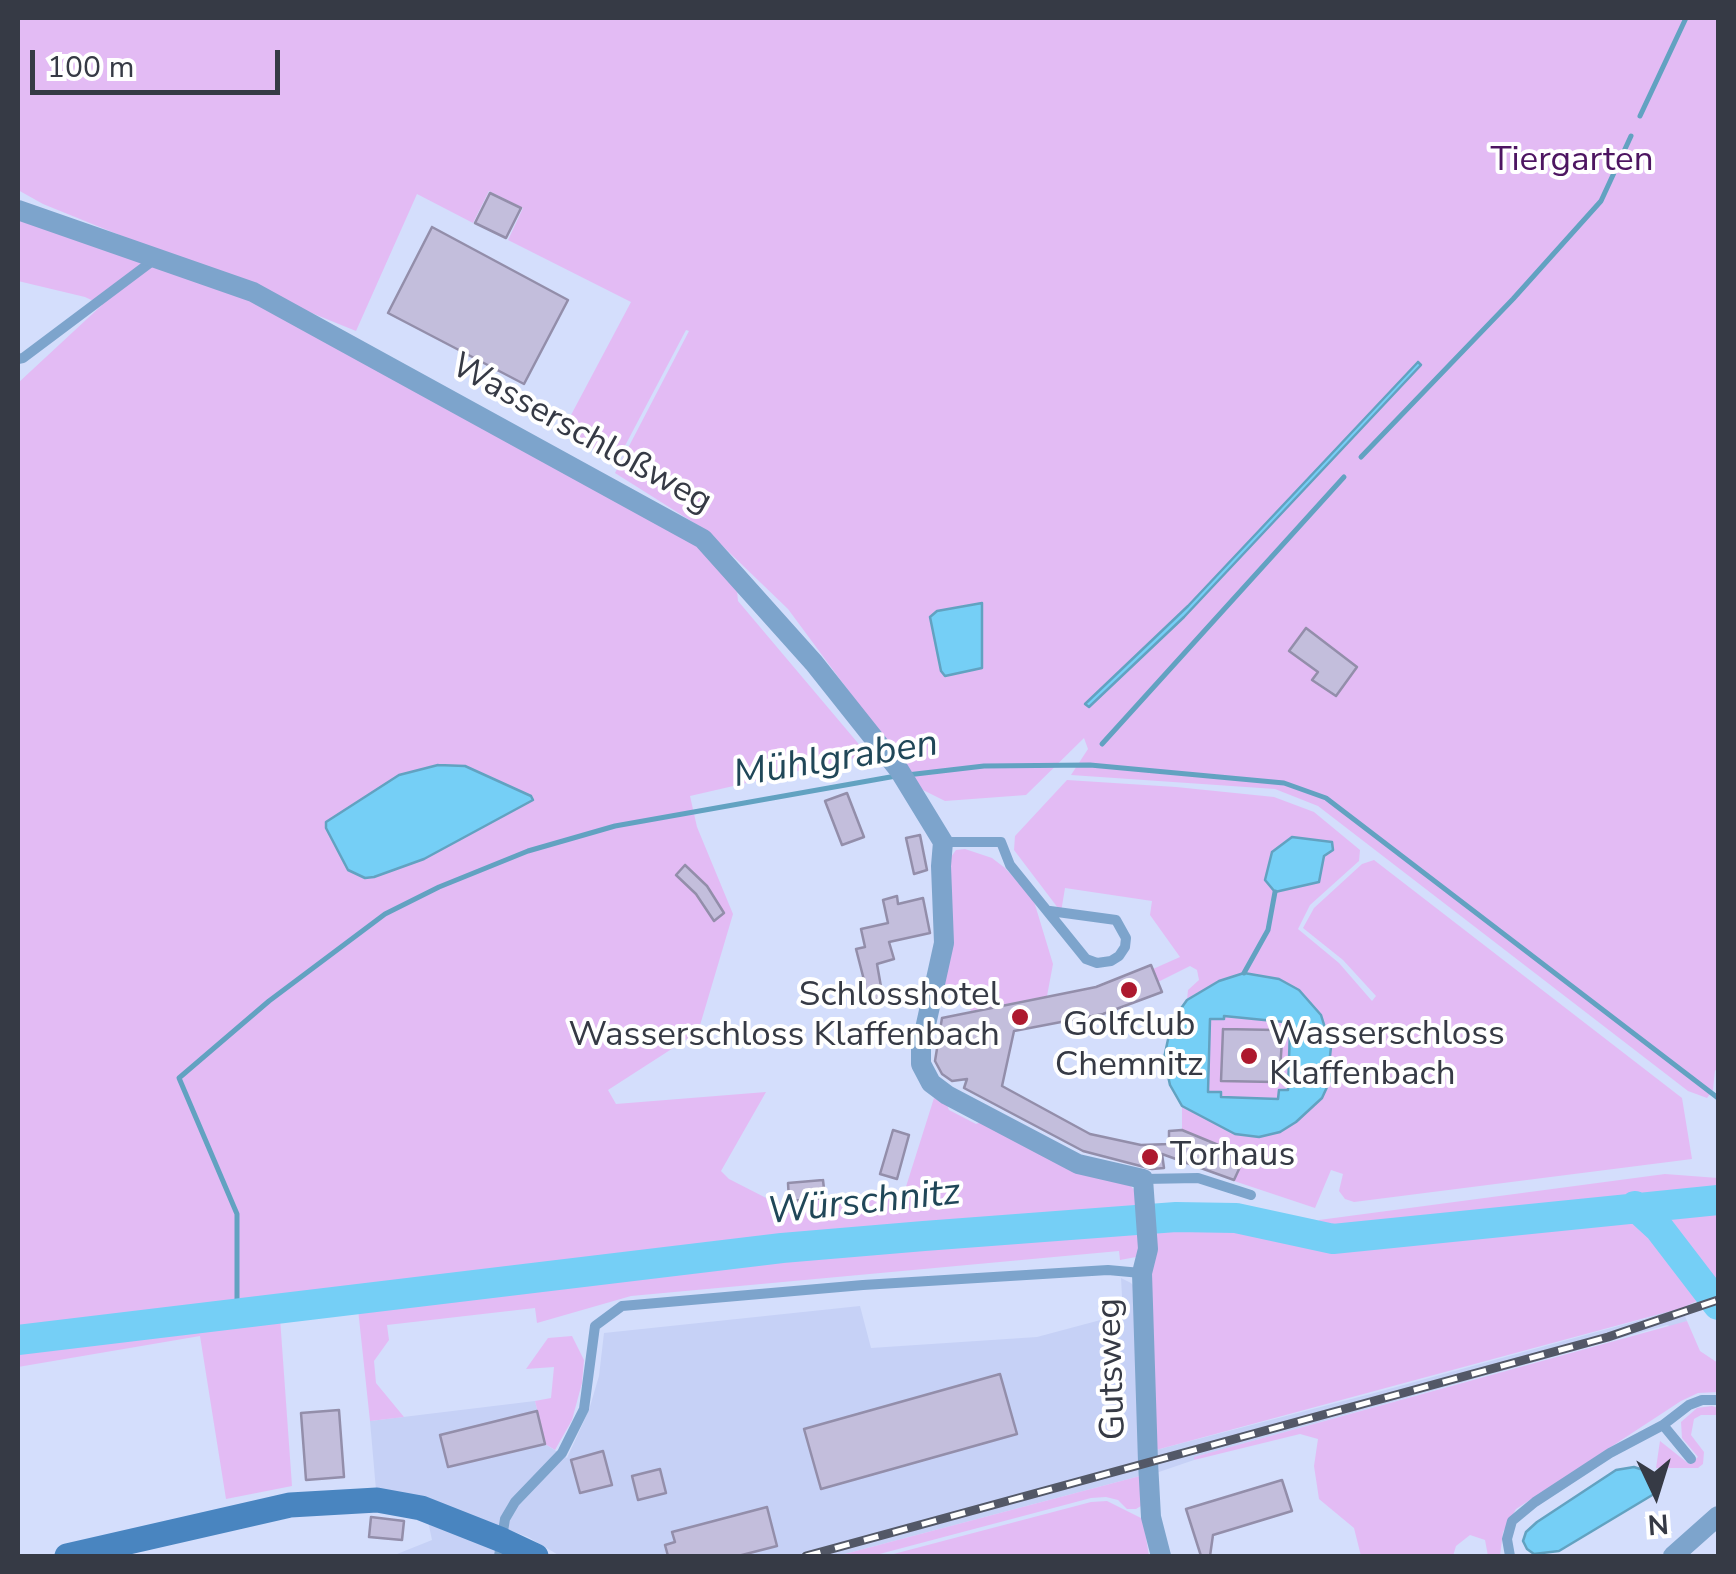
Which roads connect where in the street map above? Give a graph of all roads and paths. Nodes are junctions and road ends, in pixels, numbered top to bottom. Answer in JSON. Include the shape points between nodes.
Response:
{"nodes":[{"id":1,"x":18,"y":210,"type":"edge"},
{"id":2,"x":156,"y":258,"type":"junction"},
{"id":3,"x":18,"y":359,"type":"edge"},
{"id":4,"x":943,"y":842,"type":"junction"},
{"id":5,"x":1050,"y":911,"type":"junction"},
{"id":6,"x":1143,"y":1186,"type":"junction"},
{"id":7,"x":1250,"y":1195,"type":"dead end"},
{"id":8,"x":1142,"y":1273,"type":"junction"},
{"id":9,"x":1718,"y":1400,"type":"edge"},
{"id":10,"x":1663,"y":1425,"type":"junction"},
{"id":11,"x":1691,"y":1459,"type":"dead end"},
{"id":12,"x":1718,"y":1516,"type":"edge"},
{"id":13,"x":501,"y":1548,"type":"edge"},
{"id":14,"x":67,"y":1556,"type":"edge"},
{"id":15,"x":536,"y":1556,"type":"edge"},
{"id":16,"x":1160,"y":1556,"type":"edge"},
{"id":17,"x":1510,"y":1556,"type":"edge"},
{"id":18,"x":1673,"y":1556,"type":"edge"}],
"edges":[{"from":1,"to":2,"type":"street","name":"Wasserschloßweg"},
{"from":2,"to":3,"type":"lane"},
{"from":2,"to":4,"type":"street","name":"Wasserschloßweg","via":[[253,292],[704,539],[814,662],[902,775]]},
{"from":4,"to":5,"type":"lane","via":[[1001,842],[1010,865]]},
{"from":4,"to":6,"type":"street","via":[[944,943],[921,1046],[931,1083],[1078,1164]]},
{"from":5,"to":5,"type":"lane","via":[[1086,959],[1098,963],[1120,956],[1126,938],[1116,920]]},
{"from":6,"to":7,"type":"lane","via":[[1198,1178]]},
{"from":6,"to":8,"type":"street","name":"Gutsweg","via":[[1148,1250]]},
{"from":8,"to":13,"type":"lane","via":[[1052,1273],[622,1306],[595,1326],[584,1409],[562,1454],[504,1519]]},
{"from":8,"to":16,"type":"street","name":"Gutsweg","via":[[1149,1488]]},
{"from":9,"to":10,"type":"lane","via":[[1689,1404]]},
{"from":10,"to":11,"type":"lane"},
{"from":10,"to":17,"type":"lane","via":[[1535,1502],[1512,1522]]},
{"from":12,"to":18,"type":"street"},
{"from":13,"to":14,"type":"main road","via":[[421,1508],[377,1500],[290,1506]]},
{"from":13,"to":15,"type":"main road"}]}
